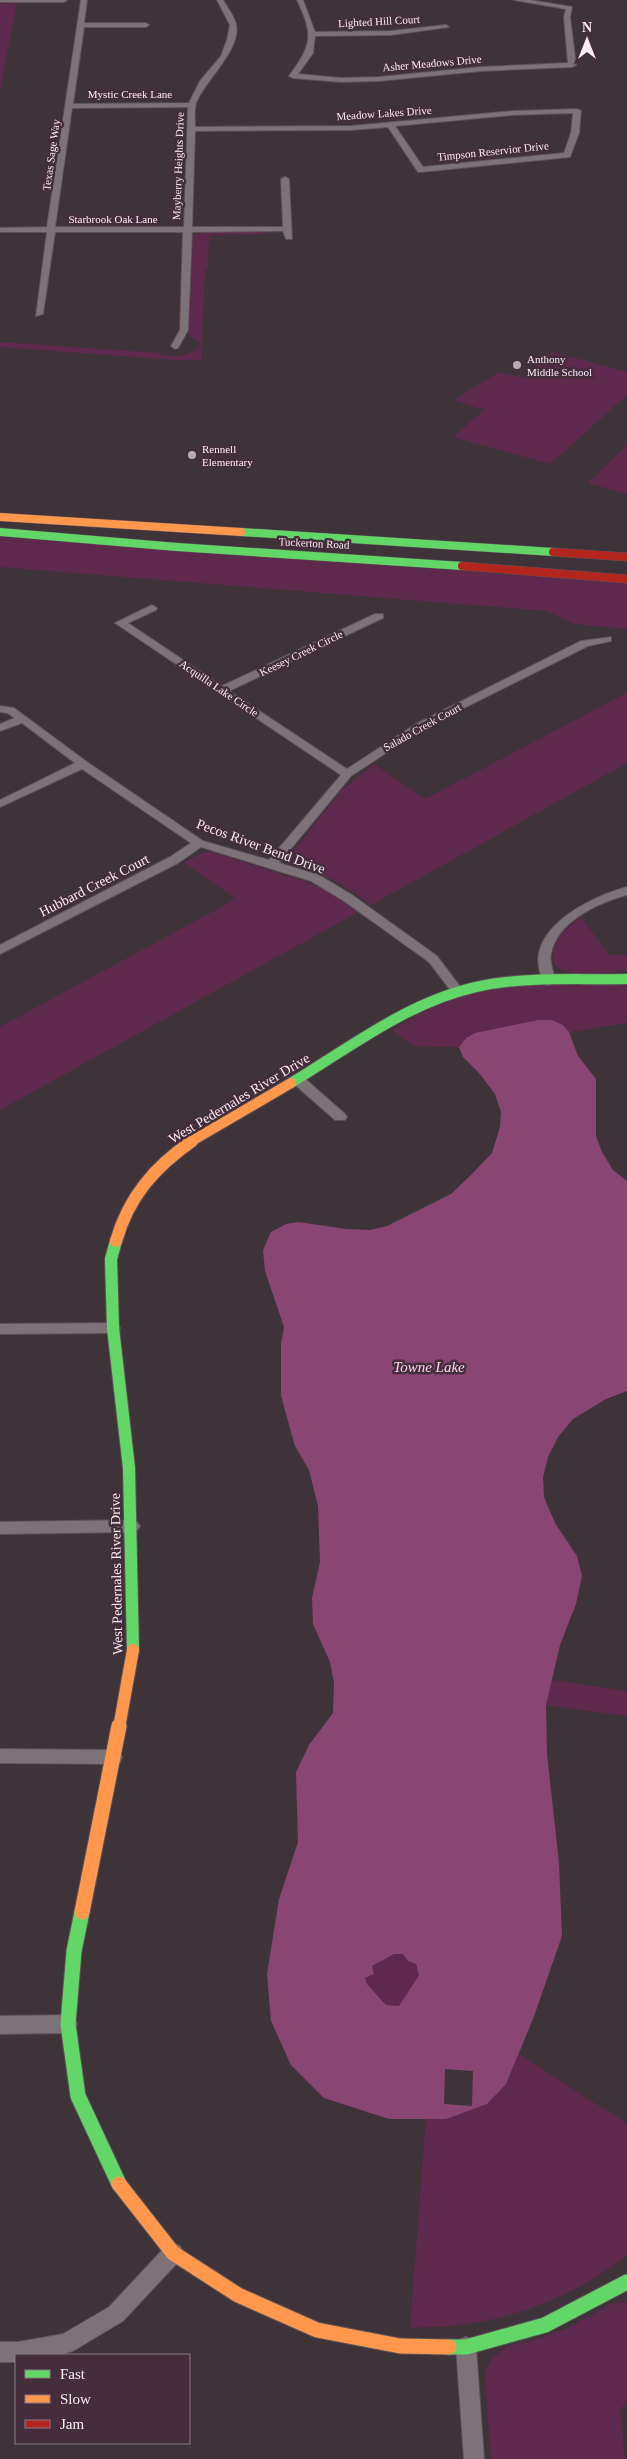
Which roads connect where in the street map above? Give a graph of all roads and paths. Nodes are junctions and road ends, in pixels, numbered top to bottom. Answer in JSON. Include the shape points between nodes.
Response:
{"nodes":[{"id":1,"x":0,"y":0,"type":"edge"},
{"id":2,"x":64,"y":0,"type":"edge"},
{"id":3,"x":84,"y":0,"type":"edge"},
{"id":4,"x":220,"y":0,"type":"edge"},
{"id":5,"x":300,"y":0,"type":"edge"},
{"id":6,"x":522,"y":0,"type":"edge"},
{"id":7,"x":80,"y":25,"type":"junction"},
{"id":8,"x":146,"y":25,"type":"dead end"},
{"id":9,"x":446,"y":27,"type":"dead end"},
{"id":10,"x":312,"y":34,"type":"junction"},
{"id":11,"x":192,"y":105,"type":"junction"},
{"id":12,"x":68,"y":106,"type":"junction"},
{"id":13,"x":390,"y":125,"type":"junction"},
{"id":14,"x":191,"y":129,"type":"junction"},
{"id":15,"x":567,"y":155,"type":"joint"},
{"id":16,"x":285,"y":179,"type":"dead end"},
{"id":17,"x":287,"y":229,"type":"junction"},
{"id":18,"x":0,"y":230,"type":"edge"},
{"id":19,"x":51,"y":230,"type":"junction"},
{"id":20,"x":187,"y":230,"type":"junction"},
{"id":21,"x":289,"y":238,"type":"dead end"},
{"id":22,"x":38,"y":314,"type":"dead end"},
{"id":23,"x":174,"y":346,"type":"dead end"},
{"id":24,"x":0,"y":517,"type":"edge"},
{"id":25,"x":0,"y":532,"type":"edge"},
{"id":26,"x":627,"y":557,"type":"edge"},
{"id":27,"x":627,"y":579,"type":"edge"},
{"id":28,"x":152,"y":608,"type":"dead end"},
{"id":29,"x":379,"y":616,"type":"dead end"},
{"id":30,"x":607,"y":639,"type":"dead end"},
{"id":31,"x":223,"y":690,"type":"junction"},
{"id":32,"x":0,"y":708,"type":"edge"},
{"id":33,"x":23,"y":719,"type":"junction"},
{"id":34,"x":0,"y":728,"type":"edge"},
{"id":35,"x":83,"y":764,"type":"junction"},
{"id":36,"x":347,"y":774,"type":"junction"},
{"id":37,"x":0,"y":804,"type":"edge"},
{"id":38,"x":199,"y":843,"type":"junction"},
{"id":39,"x":272,"y":864,"type":"junction"},
{"id":40,"x":627,"y":892,"type":"edge"},
{"id":41,"x":0,"y":950,"type":"edge"},
{"id":42,"x":627,"y":979,"type":"edge"},
{"id":43,"x":549,"y":981,"type":"junction"},
{"id":44,"x":458,"y":992,"type":"junction"},
{"id":45,"x":298,"y":1080,"type":"junction"},
{"id":46,"x":340,"y":1117,"type":"dead end"},
{"id":47,"x":113,"y":1328,"type":"junction"},
{"id":48,"x":0,"y":1329,"type":"edge"},
{"id":49,"x":132,"y":1526,"type":"junction"},
{"id":50,"x":0,"y":1528,"type":"edge"},
{"id":51,"x":0,"y":1756,"type":"edge"},
{"id":52,"x":114,"y":1757,"type":"junction"},
{"id":53,"x":68,"y":2024,"type":"junction"},
{"id":54,"x":0,"y":2025,"type":"edge"},
{"id":55,"x":173,"y":2253,"type":"junction"},
{"id":56,"x":627,"y":2282,"type":"edge"},
{"id":57,"x":466,"y":2347,"type":"junction"},
{"id":58,"x":0,"y":2352,"type":"edge"},
{"id":59,"x":474,"y":2459,"type":"edge"}],
"edges":[{"from":1,"to":2,"type":"street"},
{"from":3,"to":7,"type":"street","name":"Texas Sage Way"},
{"from":4,"to":11,"type":"street","name":"Mayberry Heights Drive","via":[[233,25],[231,40]]},
{"from":5,"to":10,"type":"street"},
{"from":6,"to":10,"type":"street","name":"Asher Meadows Drive","via":[[570,8],[567,17],[572,66],[481,69],[380,79],[294,76],[309,53]]},
{"from":7,"to":8,"type":"street"},
{"from":7,"to":12,"type":"street","name":"Texas Sage Way"},
{"from":9,"to":10,"type":"street","name":"Lighted Hill Court","via":[[391,33]]},
{"from":11,"to":12,"type":"street","name":"Mystic Creek Lane"},
{"from":11,"to":14,"type":"street","name":"Mayberry Heights Drive"},
{"from":12,"to":19,"type":"street","name":"Texas Sage Way"},
{"from":13,"to":14,"type":"street","name":"Meadow Lakes Drive"},
{"from":13,"to":15,"type":"street","name":"Timpson Reservior Drive","via":[[421,170]]},
{"from":13,"to":15,"type":"street","name":"Meadow Lakes Drive","via":[[512,113],[577,112],[575,133]]},
{"from":14,"to":20,"type":"street","name":"Mayberry Heights Drive"},
{"from":16,"to":17,"type":"street"},
{"from":17,"to":20,"type":"street","name":"Starbrook Oak Lane"},
{"from":17,"to":21,"type":"street"},
{"from":18,"to":19,"type":"street","name":"Starbrook Oak Lane"},
{"from":19,"to":20,"type":"street","name":"Starbrook Oak Lane"},
{"from":19,"to":22,"type":"street","name":"Texas Sage Way"},
{"from":20,"to":23,"type":"street","name":"Mayberry Heights Drive","via":[[184,330]]},
{"from":24,"to":26,"type":"street","name":"Tuckerton Road"},
{"from":25,"to":27,"type":"street","name":"Tuckerton Road"},
{"from":28,"to":31,"type":"street","name":"Acquilla Lake Circle","via":[[120,623]]},
{"from":29,"to":31,"type":"street","name":"Keesey Creek Circle"},
{"from":30,"to":36,"type":"street","name":"Salado Creek Court","via":[[585,643],[420,726]]},
{"from":31,"to":36,"type":"street","name":"Acquilla Lake Circle"},
{"from":32,"to":33,"type":"street","name":"Pecos River Bend Drive","via":[[10,710]]},
{"from":33,"to":34,"type":"street"},
{"from":33,"to":35,"type":"street","name":"Pecos River Bend Drive"},
{"from":35,"to":37,"type":"street"},
{"from":35,"to":38,"type":"street","name":"Pecos River Bend Drive"},
{"from":36,"to":39,"type":"street","name":"Salado Creek Court"},
{"from":38,"to":39,"type":"street","name":"Pecos River Bend Drive"},
{"from":38,"to":41,"type":"street","name":"Hubbard Creek Court","via":[[174,860]]},
{"from":39,"to":44,"type":"street","name":"Pecos River Bend Drive","via":[[315,878],[348,898],[433,959]]},
{"from":40,"to":43,"type":"street","via":[[607,896],[554,932],[544,954]]},
{"from":42,"to":43,"type":"street","name":"West Pedernales River Drive"},
{"from":43,"to":44,"type":"street","name":"West Pedernales River Drive","via":[[506,983]]},
{"from":44,"to":45,"type":"street","name":"West Pedernales River Drive","via":[[411,1012]]},
{"from":45,"to":46,"type":"street"},
{"from":45,"to":47,"type":"street","name":"West Pedernales River Drive","via":[[180,1149],[147,1179],[122,1219],[111,1259]]},
{"from":47,"to":48,"type":"street"},
{"from":47,"to":49,"type":"street","name":"West Pedernales River Drive","via":[[129,1468]]},
{"from":49,"to":50,"type":"street"},
{"from":49,"to":52,"type":"street","name":"West Pedernales River Drive","via":[[133,1659]]},
{"from":51,"to":52,"type":"street"},
{"from":52,"to":53,"type":"street","name":"West Pedernales River Drive","via":[[74,1951]]},
{"from":53,"to":54,"type":"street"},
{"from":53,"to":55,"type":"street","name":"West Pedernales River Drive","via":[[78,2096],[117,2181]]},
{"from":55,"to":57,"type":"street","name":"West Pedernales River Drive","via":[[238,2295],[317,2330],[400,2346]]},
{"from":55,"to":58,"type":"street","via":[[116,2314],[66,2344]]},
{"from":56,"to":57,"type":"street","name":"West Pedernales River Drive","via":[[545,2325]]},
{"from":57,"to":59,"type":"street"}]}
